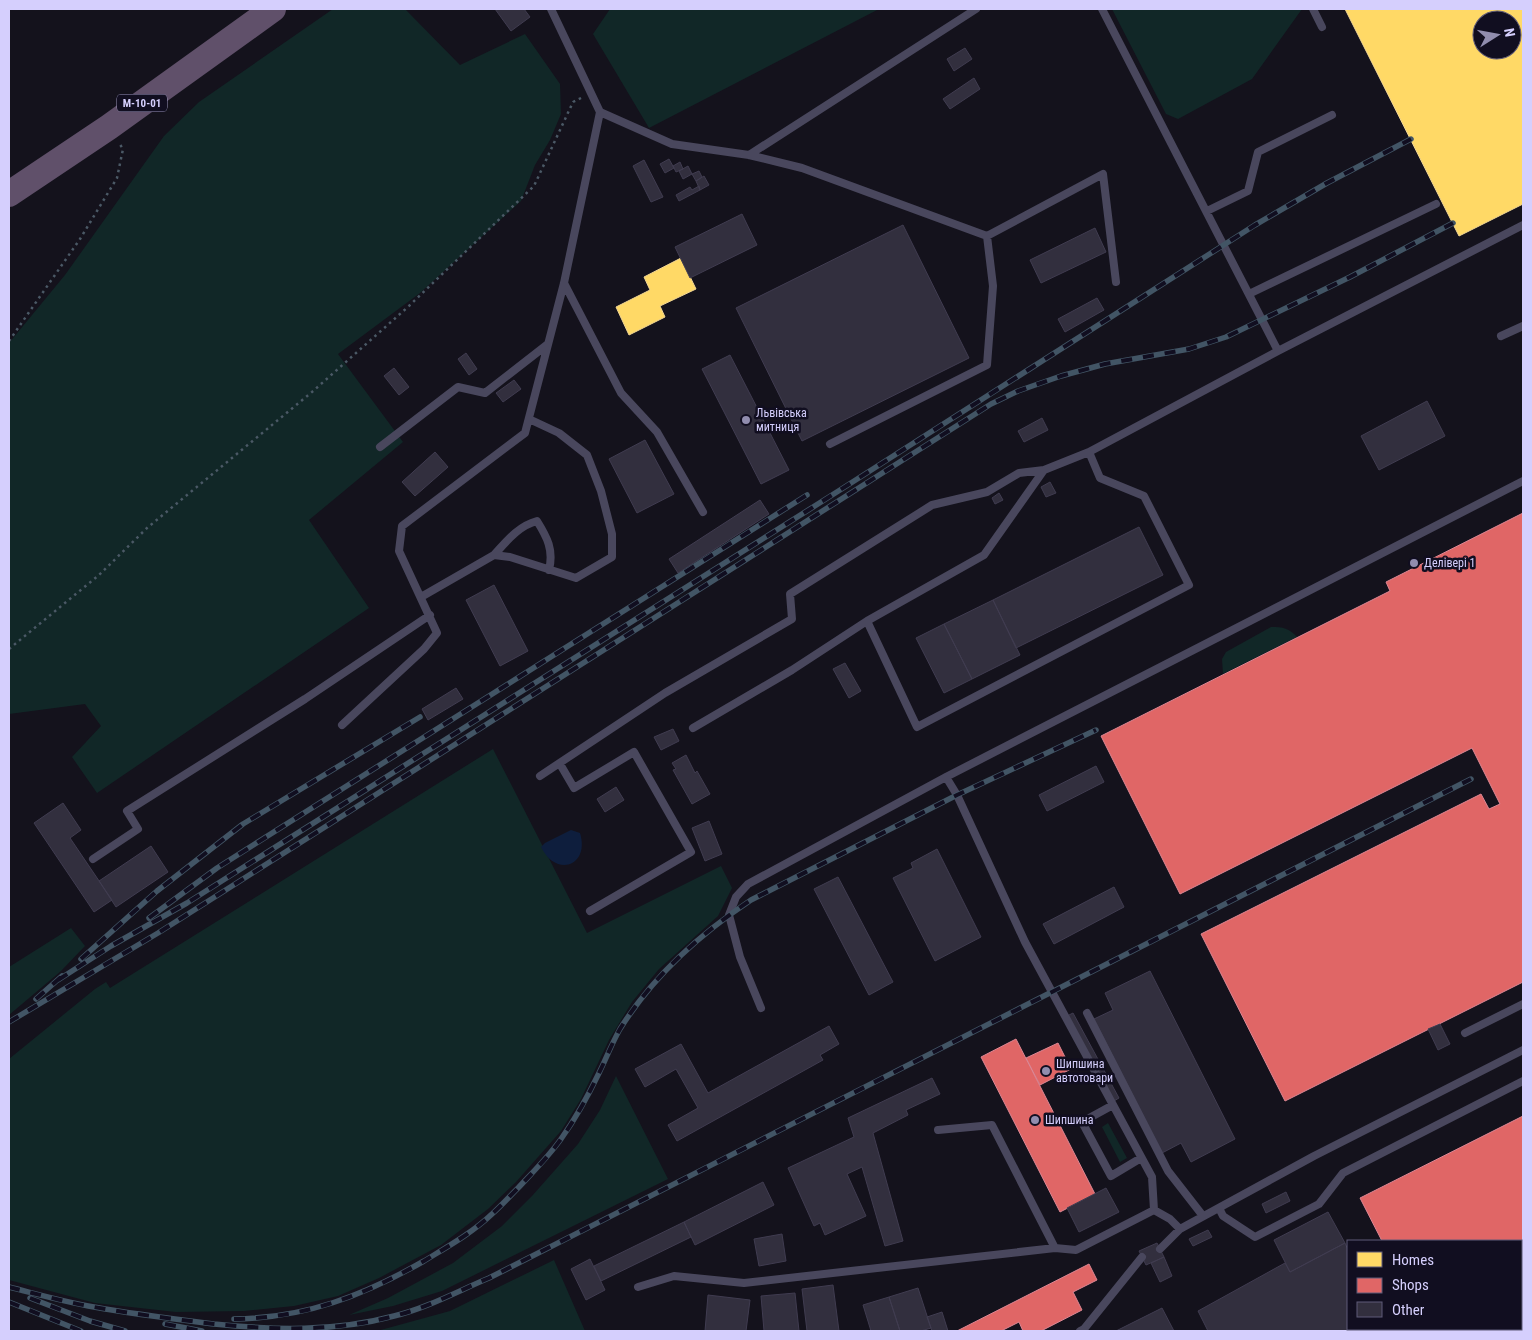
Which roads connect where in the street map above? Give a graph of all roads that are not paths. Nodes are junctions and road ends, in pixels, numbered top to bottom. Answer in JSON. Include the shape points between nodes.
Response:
{"nodes":[{"id":1,"x":273,"y":9,"type":"edge"},
{"id":2,"x":551,"y":9,"type":"edge"},
{"id":3,"x":976,"y":9,"type":"edge"},
{"id":4,"x":1102,"y":9,"type":"edge"},
{"id":5,"x":1313,"y":9,"type":"edge"},
{"id":6,"x":1322,"y":27,"type":"dead end"},
{"id":7,"x":600,"y":112,"type":"junction"},
{"id":8,"x":1332,"y":115,"type":"dead end"},
{"id":9,"x":749,"y":155,"type":"junction"},
{"id":10,"x":9,"y":194,"type":"edge"},
{"id":11,"x":1436,"y":204,"type":"dead end"},
{"id":12,"x":1207,"y":212,"type":"junction"},
{"id":13,"x":1523,"y":225,"type":"edge"},
{"id":14,"x":988,"y":236,"type":"junction"},
{"id":15,"x":564,"y":282,"type":"junction"},
{"id":16,"x":1116,"y":282,"type":"dead end"},
{"id":17,"x":1249,"y":294,"type":"junction"},
{"id":18,"x":1523,"y":326,"type":"edge"},
{"id":19,"x":1501,"y":336,"type":"dead end"},
{"id":20,"x":548,"y":344,"type":"junction"},
{"id":21,"x":1278,"y":351,"type":"junction"},
{"id":22,"x":529,"y":418,"type":"junction"},
{"id":23,"x":830,"y":444,"type":"dead end"},
{"id":24,"x":380,"y":447,"type":"dead end"},
{"id":25,"x":1089,"y":452,"type":"junction"},
{"id":26,"x":1044,"y":470,"type":"junction"},
{"id":27,"x":1523,"y":481,"type":"edge"},
{"id":28,"x":703,"y":512,"type":"dead end"},
{"id":29,"x":494,"y":556,"type":"junction"},
{"id":30,"x":550,"y":570,"type":"junction"},
{"id":31,"x":421,"y":597,"type":"junction"},
{"id":32,"x":430,"y":616,"type":"junction"},
{"id":33,"x":867,"y":621,"type":"junction"},
{"id":34,"x":342,"y":725,"type":"dead end"},
{"id":35,"x":693,"y":728,"type":"dead end"},
{"id":36,"x":560,"y":764,"type":"junction"},
{"id":37,"x":540,"y":776,"type":"dead end"},
{"id":38,"x":946,"y":777,"type":"junction"},
{"id":39,"x":93,"y":859,"type":"dead end"},
{"id":40,"x":590,"y":911,"type":"dead end"},
{"id":41,"x":1523,"y":1004,"type":"edge"},
{"id":42,"x":762,"y":1008,"type":"dead end"},
{"id":43,"x":1087,"y":1013,"type":"dead end"},
{"id":44,"x":1465,"y":1033,"type":"dead end"},
{"id":45,"x":1523,"y":1050,"type":"edge"},
{"id":46,"x":1523,"y":1081,"type":"edge"},
{"id":47,"x":1113,"y":1105,"type":"junction"},
{"id":48,"x":938,"y":1130,"type":"dead end"},
{"id":49,"x":1141,"y":1158,"type":"junction"},
{"id":50,"x":1219,"y":1208,"type":"junction"},
{"id":51,"x":1154,"y":1210,"type":"junction"},
{"id":52,"x":1203,"y":1216,"type":"junction"},
{"id":53,"x":1180,"y":1229,"type":"junction"},
{"id":54,"x":1055,"y":1248,"type":"junction"},
{"id":55,"x":1160,"y":1249,"type":"dead end"},
{"id":56,"x":1142,"y":1258,"type":"dead end"},
{"id":57,"x":638,"y":1287,"type":"dead end"},
{"id":58,"x":1083,"y":1331,"type":"edge"}],
"edges":[{"from":1,"to":10,"type":"highway","number":"М-10-01","via":[[109,127]]},
{"from":2,"to":7,"type":"lane"},
{"from":3,"to":9,"type":"lane"},
{"from":4,"to":12,"type":"lane"},
{"from":5,"to":6,"type":"lane"},
{"from":7,"to":9,"type":"lane","via":[[672,144]]},
{"from":7,"to":15,"type":"lane"},
{"from":8,"to":12,"type":"lane","via":[[1258,152],[1248,191]]},
{"from":9,"to":14,"type":"lane","via":[[802,168]]},
{"from":11,"to":17,"type":"lane"},
{"from":12,"to":17,"type":"lane"},
{"from":13,"to":21,"type":"lane"},
{"from":14,"to":16,"type":"lane","via":[[1103,174]]},
{"from":14,"to":23,"type":"lane","via":[[993,286],[987,365]]},
{"from":15,"to":20,"type":"lane"},
{"from":15,"to":28,"type":"lane","via":[[621,393],[657,432]]},
{"from":17,"to":21,"type":"lane"},
{"from":18,"to":19,"type":"lane"},
{"from":20,"to":22,"type":"lane"},
{"from":20,"to":24,"type":"lane","via":[[484,393],[458,387]]},
{"from":21,"to":25,"type":"lane"},
{"from":22,"to":30,"type":"lane","via":[[559,433],[587,455],[612,534],[612,557],[576,578]]},
{"from":22,"to":31,"type":"lane","via":[[525,433],[402,526],[399,551]]},
{"from":25,"to":26,"type":"lane"},
{"from":25,"to":33,"type":"lane","via":[[1100,478],[1144,496],[1188,585],[917,727]]},
{"from":26,"to":33,"type":"lane","via":[[984,555]]},
{"from":26,"to":36,"type":"lane","via":[[1019,472],[987,492],[932,506],[790,594],[792,619],[666,693]]},
{"from":27,"to":38,"type":"lane"},
{"from":29,"to":30,"type":"lane","via":[[510,557]]},
{"from":29,"to":30,"type":"lane","via":[[528,523],[537,521],[549,541]]},
{"from":29,"to":31,"type":"lane"},
{"from":31,"to":32,"type":"lane"},
{"from":32,"to":34,"type":"lane","via":[[437,633]]},
{"from":32,"to":39,"type":"lane","via":[[127,811],[138,829]]},
{"from":33,"to":35,"type":"lane"},
{"from":36,"to":37,"type":"lane"},
{"from":36,"to":40,"type":"lane","via":[[574,788],[634,752],[691,852]]},
{"from":38,"to":42,"type":"lane","via":[[748,884],[736,896],[729,915],[740,957]]},
{"from":38,"to":47,"type":"lane","via":[[1025,942]]},
{"from":41,"to":44,"type":"lane"},
{"from":43,"to":52,"type":"lane","via":[[1168,1171]]},
{"from":45,"to":50,"type":"lane"},
{"from":46,"to":50,"type":"lane","via":[[1343,1173],[1319,1204],[1255,1237],[1223,1216]]},
{"from":47,"to":49,"type":"lane"},
{"from":47,"to":49,"type":"lane","via":[[1082,1122],[1111,1176]]},
{"from":48,"to":54,"type":"lane","via":[[992,1125]]},
{"from":49,"to":51,"type":"lane","via":[[1152,1177]]},
{"from":50,"to":52,"type":"lane"},
{"from":51,"to":53,"type":"lane","via":[[1170,1218]]},
{"from":51,"to":54,"type":"lane","via":[[1076,1250]]},
{"from":52,"to":53,"type":"lane"},
{"from":53,"to":55,"type":"lane"},
{"from":54,"to":57,"type":"lane","via":[[744,1283],[674,1276]]},
{"from":56,"to":58,"type":"lane"}]}
